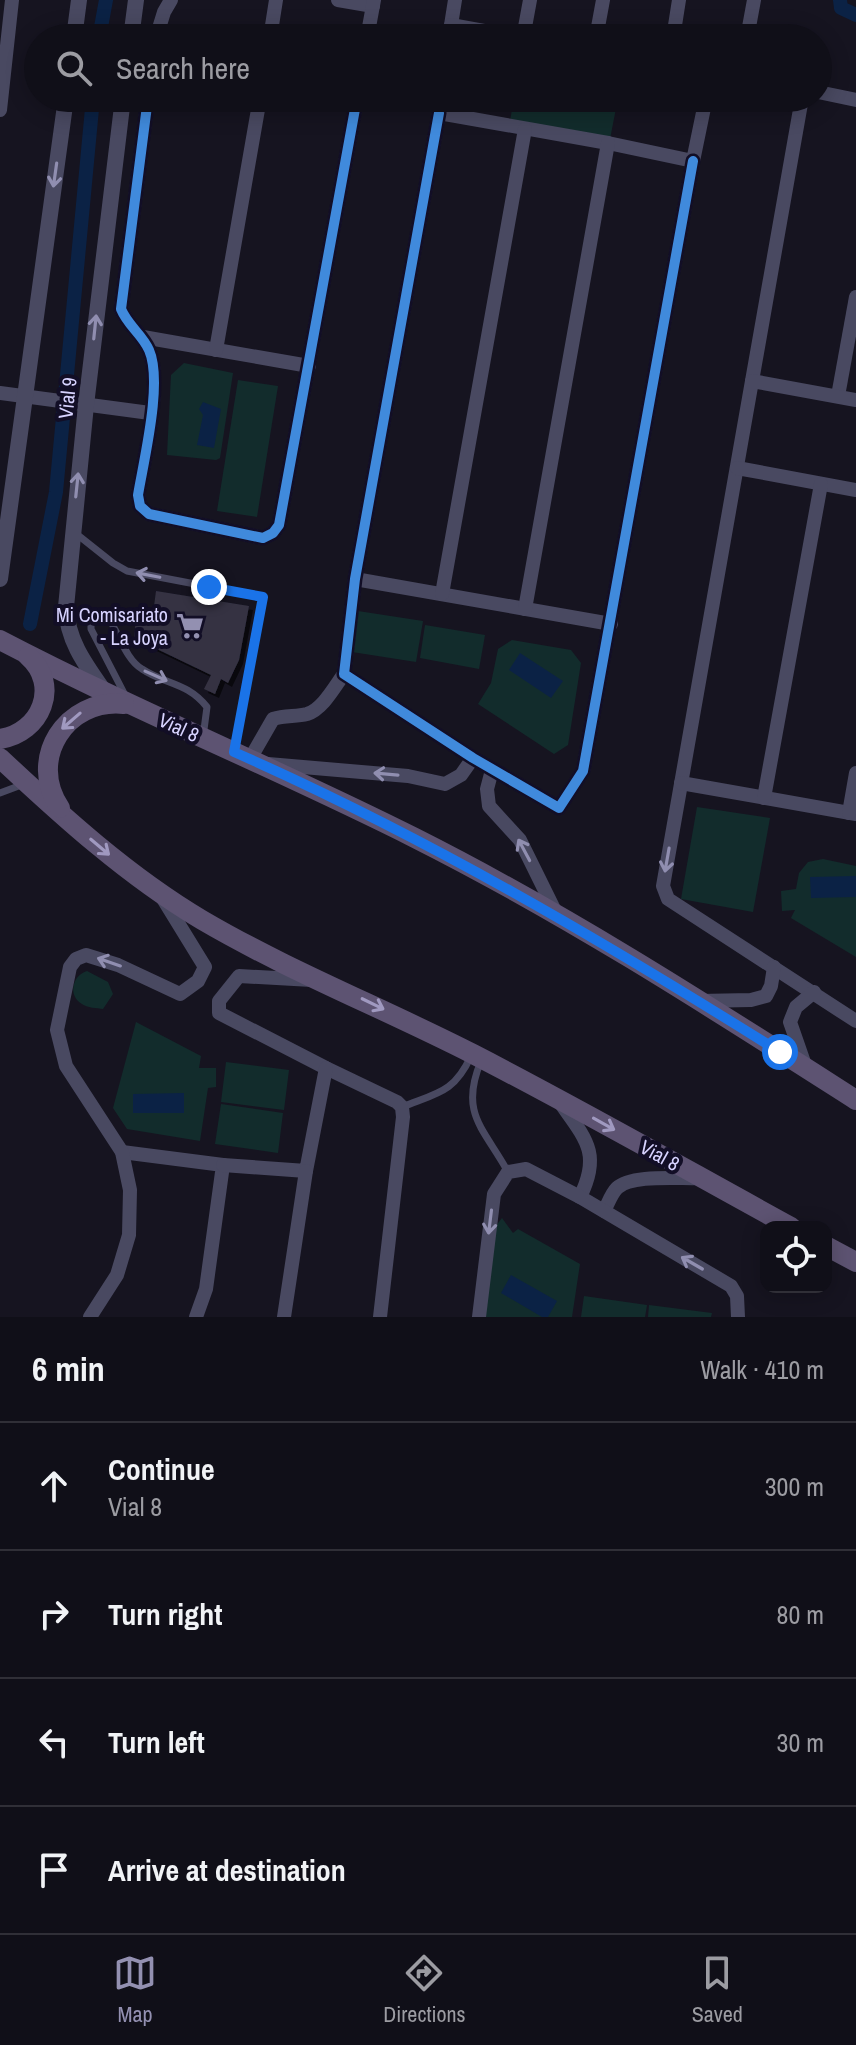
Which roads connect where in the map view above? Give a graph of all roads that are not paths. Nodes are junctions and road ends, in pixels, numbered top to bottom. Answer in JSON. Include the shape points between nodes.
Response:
{"nodes":[{"id":1,"x":79,"y":0,"type":"edge"},
{"id":2,"x":136,"y":0,"type":"edge"},
{"id":3,"x":171,"y":0,"type":"edge"},
{"id":4,"x":276,"y":0,"type":"edge"},
{"id":5,"x":338,"y":0,"type":"edge"},
{"id":6,"x":455,"y":0,"type":"edge"},
{"id":7,"x":530,"y":0,"type":"edge"},
{"id":8,"x":603,"y":0,"type":"edge"},
{"id":9,"x":679,"y":0,"type":"edge"},
{"id":10,"x":754,"y":0,"type":"edge"},
{"id":11,"x":374,"y":3,"type":"edge"},
{"id":12,"x":8,"y":4,"type":"edge"},
{"id":13,"x":76,"y":24,"type":"edge"},
{"id":14,"x":133,"y":24,"type":"edge"},
{"id":15,"x":160,"y":24,"type":"edge"},
{"id":16,"x":272,"y":24,"type":"edge"},
{"id":17,"x":370,"y":24,"type":"edge"},
{"id":18,"x":451,"y":24,"type":"edge"},
{"id":19,"x":526,"y":24,"type":"edge"},
{"id":20,"x":599,"y":24,"type":"edge"},
{"id":21,"x":675,"y":24,"type":"edge"},
{"id":22,"x":750,"y":24,"type":"edge"},
{"id":23,"x":832,"y":95,"type":"edge"},
{"id":24,"x":856,"y":100,"type":"edge"},
{"id":25,"x":0,"y":110,"type":"edge"},
{"id":26,"x":64,"y":112,"type":"edge"},
{"id":27,"x":121,"y":112,"type":"edge"},
{"id":28,"x":146,"y":112,"type":"edge"},
{"id":29,"x":258,"y":112,"type":"edge"},
{"id":30,"x":354,"y":112,"type":"edge"},
{"id":31,"x":439,"y":112,"type":"edge"},
{"id":32,"x":462,"y":112,"type":"edge"},
{"id":33,"x":703,"y":112,"type":"edge"},
{"id":34,"x":800,"y":112,"type":"edge"},
{"id":35,"x":525,"y":129,"type":"junction"},
{"id":36,"x":608,"y":143,"type":"junction"},
{"id":37,"x":693,"y":161,"type":"junction"},
{"id":38,"x":856,"y":297,"type":"edge"},
{"id":39,"x":143,"y":337,"type":"junction"},
{"id":40,"x":216,"y":350,"type":"junction"},
{"id":41,"x":309,"y":366,"type":"junction"},
{"id":42,"x":752,"y":381,"type":"junction"},
{"id":43,"x":0,"y":393,"type":"edge"},
{"id":44,"x":838,"y":396,"type":"junction"},
{"id":45,"x":26,"y":397,"type":"junction"},
{"id":46,"x":856,"y":400,"type":"edge"},
{"id":47,"x":86,"y":405,"type":"junction"},
{"id":48,"x":150,"y":413,"type":"junction"},
{"id":49,"x":737,"y":468,"type":"junction"},
{"id":50,"x":821,"y":484,"type":"junction"},
{"id":51,"x":856,"y":490,"type":"edge"},
{"id":52,"x":72,"y":530,"type":"junction"},
{"id":53,"x":0,"y":579,"type":"edge"},
{"id":54,"x":355,"y":579,"type":"junction"},
{"id":55,"x":442,"y":594,"type":"junction"},
{"id":56,"x":525,"y":609,"type":"junction"},
{"id":57,"x":611,"y":624,"type":"junction"},
{"id":58,"x":9,"y":645,"type":"edge"},
{"id":59,"x":344,"y":674,"type":"junction"},
{"id":60,"x":105,"y":692,"type":"junction"},
{"id":61,"x":136,"y":707,"type":"junction"},
{"id":62,"x":203,"y":738,"type":"junction"},
{"id":63,"x":0,"y":739,"type":"edge"},
{"id":64,"x":0,"y":758,"type":"edge"},
{"id":65,"x":248,"y":758,"type":"junction"},
{"id":66,"x":473,"y":758,"type":"junction"},
{"id":67,"x":492,"y":770,"type":"junction"},
{"id":68,"x":856,"y":773,"type":"edge"},
{"id":69,"x":27,"y":783,"type":"junction"},
{"id":70,"x":681,"y":783,"type":"junction"},
{"id":71,"x":0,"y":793,"type":"edge"},
{"id":72,"x":764,"y":798,"type":"junction"},
{"id":73,"x":852,"y":814,"type":"edge"},
{"id":74,"x":70,"y":822,"type":"junction"},
{"id":75,"x":160,"y":892,"type":"junction"},
{"id":76,"x":557,"y":916,"type":"junction"},
{"id":77,"x":774,"y":967,"type":"junction"},
{"id":78,"x":320,"y":981,"type":"junction"},
{"id":79,"x":814,"y":992,"type":"junction"},
{"id":80,"x":699,"y":1001,"type":"junction"},
{"id":81,"x":856,"y":1021,"type":"edge"},
{"id":82,"x":477,"y":1056,"type":"junction"},
{"id":83,"x":326,"y":1068,"type":"junction"},
{"id":84,"x":807,"y":1069,"type":"junction"},
{"id":85,"x":557,"y":1098,"type":"junction"},
{"id":86,"x":856,"y":1100,"type":"edge"},
{"id":87,"x":402,"y":1107,"type":"junction"},
{"id":88,"x":122,"y":1152,"type":"junction"},
{"id":89,"x":223,"y":1165,"type":"junction"},
{"id":90,"x":306,"y":1171,"type":"junction"},
{"id":91,"x":508,"y":1172,"type":"junction"},
{"id":92,"x":701,"y":1178,"type":"junction"},
{"id":93,"x":580,"y":1197,"type":"junction"},
{"id":94,"x":604,"y":1211,"type":"junction"},
{"id":95,"x":780,"y":1221,"type":"edge"},
{"id":96,"x":832,"y":1249,"type":"edge"},
{"id":97,"x":856,"y":1262,"type":"edge"},
{"id":98,"x":90,"y":1317,"type":"edge"},
{"id":99,"x":196,"y":1317,"type":"edge"},
{"id":100,"x":284,"y":1317,"type":"edge"},
{"id":101,"x":380,"y":1317,"type":"edge"},
{"id":102,"x":479,"y":1317,"type":"edge"},
{"id":103,"x":738,"y":1317,"type":"edge"}],
"edges":[{"from":1,"to":13,"type":"street"},
{"from":2,"to":14,"type":"street"},
{"from":3,"to":15,"type":"street"},
{"from":4,"to":16,"type":"street"},
{"from":5,"to":11,"type":"street"},
{"from":6,"to":18,"type":"street"},
{"from":7,"to":19,"type":"street"},
{"from":8,"to":20,"type":"street"},
{"from":9,"to":21,"type":"street"},
{"from":10,"to":22,"type":"street"},
{"from":11,"to":17,"type":"street"},
{"from":12,"to":25,"type":"street"},
{"from":23,"to":24,"type":"street"},
{"from":26,"to":45,"type":"street","name":"Vial 9","one_way":true},
{"from":47,"to":27,"type":"street","name":"Vial 9","one_way":true},
{"from":28,"to":39,"type":"street","via":[[121,309]]},
{"from":29,"to":40,"type":"street"},
{"from":30,"to":41,"type":"street"},
{"from":31,"to":54,"type":"street"},
{"from":32,"to":35,"type":"street"},
{"from":33,"to":37,"type":"street"},
{"from":34,"to":42,"type":"street"},
{"from":35,"to":36,"type":"street"},
{"from":35,"to":55,"type":"street"},
{"from":36,"to":37,"type":"street"},
{"from":36,"to":56,"type":"street"},
{"from":37,"to":57,"type":"street"},
{"from":38,"to":44,"type":"street"},
{"from":39,"to":40,"type":"street"},
{"from":39,"to":48,"type":"street","via":[[155,371]]},
{"from":40,"to":41,"type":"street"},
{"from":41,"to":48,"type":"street","via":[[279,525],[263,538],[143,510],[138,495]]},
{"from":42,"to":44,"type":"street"},
{"from":42,"to":49,"type":"street"},
{"from":43,"to":45,"type":"street"},
{"from":44,"to":46,"type":"street"},
{"from":45,"to":47,"type":"street"},
{"from":45,"to":53,"type":"street","name":"Vial 9"},
{"from":47,"to":48,"type":"street"},
{"from":52,"to":47,"type":"street","name":"Vial 9","one_way":true},
{"from":49,"to":50,"type":"street"},
{"from":49,"to":70,"type":"street"},
{"from":50,"to":51,"type":"street"},
{"from":50,"to":72,"type":"street"},
{"from":52,"to":60,"type":"street","name":"Vial 9","via":[[66,621],[82,661]]},
{"from":65,"to":52,"type":"lane","one_way":true,"via":[[263,597],[127,571]]},
{"from":54,"to":55,"type":"street"},
{"from":54,"to":59,"type":"street"},
{"from":55,"to":56,"type":"street"},
{"from":56,"to":57,"type":"street"},
{"from":57,"to":67,"type":"street","via":[[583,771],[559,808]]},
{"from":58,"to":60,"type":"main road","name":"Vial 8"},
{"from":58,"to":63,"type":"main road","via":[[39,669],[44,697],[33,723]]},
{"from":59,"to":65,"type":"street","via":[[316,709],[273,719]]},
{"from":59,"to":66,"type":"street"},
{"from":60,"to":61,"type":"main road","name":"Vial 8"},
{"from":61,"to":62,"type":"main road","name":"Vial 8"},
{"from":61,"to":62,"type":"lane","one_way":true,"via":[[91,629],[97,617],[107,616],[142,669],[196,693],[207,707]]},
{"from":61,"to":74,"type":"main road","one_way":true,"via":[[99,705],[70,720],[56,737],[48,758],[48,780]]},
{"from":62,"to":65,"type":"main road","name":"Vial 8"},
{"from":64,"to":69,"type":"main road","name":"Vial 8"},
{"from":66,"to":65,"type":"street","one_way":true,"via":[[461,775],[445,784]]},
{"from":65,"to":76,"type":"main road","name":"Vial 8","via":[[427,844]]},
{"from":66,"to":67,"type":"street"},
{"from":76,"to":67,"type":"street","one_way":true,"via":[[520,840],[489,806]]},
{"from":68,"to":73,"type":"street"},
{"from":69,"to":71,"type":"lane"},
{"from":69,"to":74,"type":"main road","name":"Vial 8"},
{"from":70,"to":72,"type":"street"},
{"from":70,"to":77,"type":"street","one_way":true,"via":[[665,895]]},
{"from":72,"to":73,"type":"street"},
{"from":74,"to":75,"type":"main road","name":"Vial 8","one_way":true},
{"from":75,"to":78,"type":"main road","name":"Vial 8","via":[[250,947]]},
{"from":75,"to":88,"type":"street","one_way":true,"via":[[205,967],[198,981],[180,994],[86,955],[70,967],[57,1030],[66,1066]]},
{"from":76,"to":80,"type":"main road","name":"Vial 8"},
{"from":77,"to":79,"type":"street"},
{"from":77,"to":80,"type":"street","via":[[766,996]]},
{"from":78,"to":82,"type":"main road","name":"Vial 8","one_way":true},
{"from":78,"to":83,"type":"street","via":[[239,976],[219,1001],[219,1013]]},
{"from":79,"to":81,"type":"street"},
{"from":79,"to":84,"type":"street","via":[[796,1007],[790,1022]]},
{"from":80,"to":84,"type":"main road","name":"Vial 8"},
{"from":82,"to":85,"type":"main road","name":"Vial 8"},
{"from":82,"to":87,"type":"lane","via":[[445,1090]]},
{"from":82,"to":91,"type":"lane","via":[[471,1103],[484,1136]]},
{"from":83,"to":87,"type":"street"},
{"from":83,"to":90,"type":"street"},
{"from":84,"to":86,"type":"main road","name":"Vial 8"},
{"from":85,"to":92,"type":"main road","name":"Vial 8","one_way":true},
{"from":85,"to":93,"type":"street","via":[[590,1154],[590,1177]]},
{"from":87,"to":101,"type":"street"},
{"from":88,"to":89,"type":"street"},
{"from":88,"to":98,"type":"street","via":[[130,1190],[129,1235],[117,1275]]},
{"from":89,"to":90,"type":"street"},
{"from":89,"to":99,"type":"street","via":[[206,1289]]},
{"from":90,"to":100,"type":"street"},
{"from":91,"to":93,"type":"street","via":[[526,1169]]},
{"from":91,"to":102,"type":"street","one_way":true,"via":[[494,1194]]},
{"from":92,"to":94,"type":"street","via":[[623,1183]]},
{"from":92,"to":95,"type":"main road","name":"Vial 8"},
{"from":93,"to":94,"type":"street"},
{"from":103,"to":94,"type":"street","one_way":true,"via":[[731,1286]]},
{"from":96,"to":97,"type":"main road"}]}
